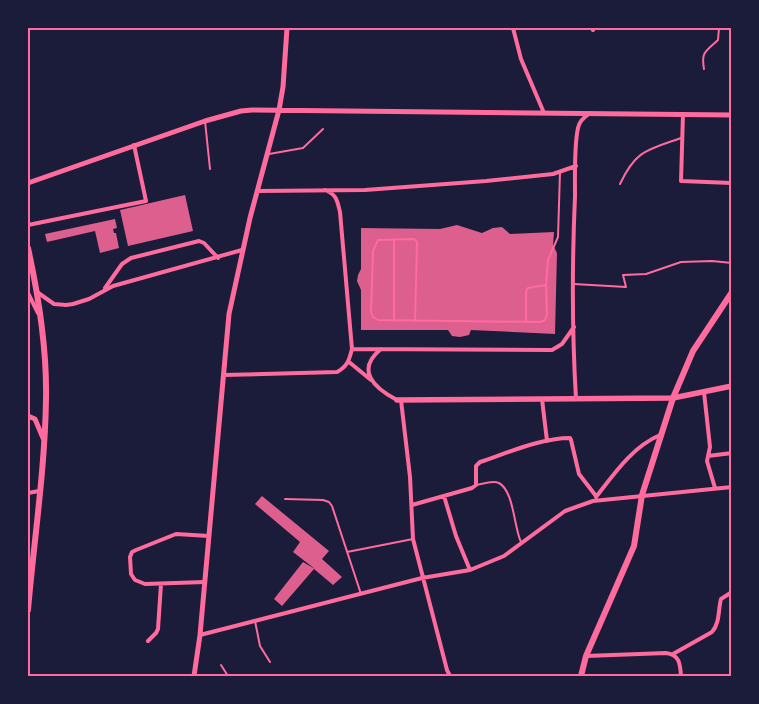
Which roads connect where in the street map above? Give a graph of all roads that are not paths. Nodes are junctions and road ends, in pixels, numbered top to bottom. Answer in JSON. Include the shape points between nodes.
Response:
{"nodes":[{"id":1,"x":287,"y":28,"type":"edge"},
{"id":2,"x":513,"y":28,"type":"edge"},
{"id":3,"x":718,"y":28,"type":"edge"},
{"id":4,"x":704,"y":69,"type":"dead end"},
{"id":5,"x":279,"y":110,"type":"junction"},
{"id":6,"x":544,"y":113,"type":"junction"},
{"id":7,"x":590,"y":113,"type":"junction"},
{"id":8,"x":683,"y":114,"type":"junction"},
{"id":9,"x":732,"y":115,"type":"edge"},
{"id":10,"x":204,"y":122,"type":"junction"},
{"id":11,"x":323,"y":129,"type":"dead end"},
{"id":12,"x":682,"y":137,"type":"junction"},
{"id":13,"x":134,"y":145,"type":"junction"},
{"id":14,"x":266,"y":155,"type":"junction"},
{"id":15,"x":576,"y":166,"type":"junction"},
{"id":16,"x":210,"y":169,"type":"dead end"},
{"id":17,"x":560,"y":172,"type":"junction"},
{"id":18,"x":28,"y":183,"type":"edge"},
{"id":19,"x":732,"y":183,"type":"edge"},
{"id":20,"x":620,"y":184,"type":"dead end"},
{"id":21,"x":325,"y":190,"type":"junction"},
{"id":22,"x":258,"y":191,"type":"junction"},
{"id":23,"x":28,"y":225,"type":"edge"},
{"id":24,"x":394,"y":239,"type":"junction"},
{"id":25,"x":28,"y":248,"type":"edge"},
{"id":26,"x":242,"y":250,"type":"junction"},
{"id":27,"x":218,"y":258,"type":"junction"},
{"id":28,"x":732,"y":263,"type":"edge"},
{"id":29,"x":574,"y":284,"type":"junction"},
{"id":30,"x":546,"y":285,"type":"junction"},
{"id":31,"x":104,"y":290,"type":"junction"},
{"id":32,"x":37,"y":292,"type":"junction"},
{"id":33,"x":732,"y":292,"type":"edge"},
{"id":34,"x":28,"y":293,"type":"edge"},
{"id":35,"x":394,"y":321,"type":"junction"},
{"id":36,"x":415,"y":321,"type":"junction"},
{"id":37,"x":526,"y":321,"type":"junction"},
{"id":38,"x":42,"y":323,"type":"junction"},
{"id":39,"x":574,"y":327,"type":"junction"},
{"id":40,"x":352,"y":349,"type":"junction"},
{"id":41,"x":381,"y":349,"type":"junction"},
{"id":42,"x":349,"y":362,"type":"junction"},
{"id":43,"x":223,"y":375,"type":"junction"},
{"id":44,"x":373,"y":382,"type":"junction"},
{"id":45,"x":732,"y":386,"type":"edge"},
{"id":46,"x":704,"y":392,"type":"junction"},
{"id":47,"x":673,"y":398,"type":"junction"},
{"id":48,"x":542,"y":399,"type":"junction"},
{"id":49,"x":576,"y":399,"type":"junction"},
{"id":50,"x":399,"y":400,"type":"junction"},
{"id":51,"x":28,"y":416,"type":"edge"},
{"id":52,"x":661,"y":435,"type":"junction"},
{"id":53,"x":44,"y":441,"type":"junction"},
{"id":54,"x":547,"y":441,"type":"junction"},
{"id":55,"x":732,"y":453,"type":"edge"},
{"id":56,"x":708,"y":456,"type":"junction"},
{"id":57,"x":476,"y":485,"type":"junction"},
{"id":58,"x":732,"y":487,"type":"edge"},
{"id":59,"x":715,"y":488,"type":"junction"},
{"id":60,"x":39,"y":492,"type":"junction"},
{"id":61,"x":28,"y":494,"type":"edge"},
{"id":62,"x":642,"y":495,"type":"junction"},
{"id":63,"x":444,"y":496,"type":"junction"},
{"id":64,"x":596,"y":496,"type":"junction"},
{"id":65,"x":285,"y":499,"type":"dead end"},
{"id":66,"x":593,"y":501,"type":"junction"},
{"id":67,"x":412,"y":505,"type":"junction"},
{"id":68,"x":209,"y":536,"type":"junction"},
{"id":69,"x":413,"y":539,"type":"junction"},
{"id":70,"x":522,"y":543,"type":"junction"},
{"id":71,"x":347,"y":552,"type":"junction"},
{"id":72,"x":470,"y":570,"type":"junction"},
{"id":73,"x":422,"y":578,"type":"junction"},
{"id":74,"x":205,"y":582,"type":"junction"},
{"id":75,"x":161,"y":584,"type":"junction"},
{"id":76,"x":732,"y":592,"type":"edge"},
{"id":77,"x":361,"y":594,"type":"junction"},
{"id":78,"x":28,"y":610,"type":"edge"},
{"id":79,"x":255,"y":621,"type":"junction"},
{"id":80,"x":200,"y":635,"type":"junction"},
{"id":81,"x":148,"y":641,"type":"dead end"},
{"id":82,"x":673,"y":654,"type":"junction"},
{"id":83,"x":586,"y":656,"type":"junction"},
{"id":84,"x":270,"y":662,"type":"dead end"},
{"id":85,"x":221,"y":666,"type":"dead end"},
{"id":86,"x":194,"y":676,"type":"edge"},
{"id":87,"x":228,"y":676,"type":"edge"},
{"id":88,"x":450,"y":676,"type":"edge"},
{"id":89,"x":581,"y":676,"type":"edge"},
{"id":90,"x":681,"y":676,"type":"edge"}],
"edges":[{"from":1,"to":5,"type":"street"},
{"from":2,"to":6,"type":"street","via":[[521,59]]},
{"from":3,"to":4,"type":"lane","via":[[718,40],[702,57]]},
{"from":5,"to":6,"type":"street"},
{"from":5,"to":10,"type":"street","via":[[241,111]]},
{"from":5,"to":14,"type":"street"},
{"from":6,"to":7,"type":"street"},
{"from":7,"to":8,"type":"street"},
{"from":7,"to":15,"type":"street","via":[[578,125]]},
{"from":8,"to":9,"type":"street"},
{"from":8,"to":12,"type":"street"},
{"from":10,"to":13,"type":"street"},
{"from":10,"to":16,"type":"lane"},
{"from":11,"to":14,"type":"lane","via":[[303,148]]},
{"from":12,"to":19,"type":"street","via":[[681,181]]},
{"from":12,"to":20,"type":"lane","via":[[633,160]]},
{"from":13,"to":18,"type":"street"},
{"from":13,"to":23,"type":"street","via":[[146,201]]},
{"from":14,"to":22,"type":"street"},
{"from":15,"to":17,"type":"street"},
{"from":15,"to":29,"type":"street"},
{"from":17,"to":21,"type":"street","via":[[412,187]]},
{"from":17,"to":30,"type":"lane","via":[[558,237],[548,260]]},
{"from":21,"to":22,"type":"street"},
{"from":21,"to":40,"type":"street","via":[[333,193],[340,212]]},
{"from":22,"to":26,"type":"street"},
{"from":24,"to":35,"type":"lane"},
{"from":24,"to":35,"type":"lane","via":[[378,240],[373,251],[371,312],[378,320]]},
{"from":24,"to":36,"type":"lane","via":[[414,239],[417,242]]},
{"from":25,"to":32,"type":"main road"},
{"from":26,"to":27,"type":"street"},
{"from":26,"to":43,"type":"street","via":[[229,314]]},
{"from":27,"to":31,"type":"street"},
{"from":27,"to":31,"type":"street","via":[[199,241],[131,258],[122,264]]},
{"from":28,"to":29,"type":"lane","via":[[681,262],[646,274],[623,275],[626,287]]},
{"from":29,"to":39,"type":"street"},
{"from":30,"to":37,"type":"lane","via":[[528,288]]},
{"from":30,"to":37,"type":"lane","via":[[545,320]]},
{"from":31,"to":32,"type":"street","via":[[89,299],[66,305],[54,304]]},
{"from":32,"to":38,"type":"main road"},
{"from":33,"to":47,"type":"main road","via":[[693,351]]},
{"from":34,"to":38,"type":"street"},
{"from":35,"to":36,"type":"lane"},
{"from":36,"to":37,"type":"lane"},
{"from":38,"to":53,"type":"main road","via":[[46,397]]},
{"from":39,"to":41,"type":"street","via":[[562,344],[552,350]]},
{"from":39,"to":49,"type":"street"},
{"from":40,"to":41,"type":"street"},
{"from":40,"to":42,"type":"street"},
{"from":41,"to":44,"type":"street","via":[[368,364]]},
{"from":42,"to":43,"type":"street","via":[[337,372],[330,373]]},
{"from":42,"to":44,"type":"street"},
{"from":43,"to":68,"type":"street"},
{"from":44,"to":50,"type":"street"},
{"from":45,"to":46,"type":"main road"},
{"from":46,"to":47,"type":"main road"},
{"from":46,"to":56,"type":"street","via":[[710,447]]},
{"from":47,"to":49,"type":"main road"},
{"from":47,"to":52,"type":"main road"},
{"from":48,"to":49,"type":"main road"},
{"from":48,"to":50,"type":"main road"},
{"from":48,"to":54,"type":"street"},
{"from":50,"to":67,"type":"street"},
{"from":51,"to":53,"type":"street","via":[[35,419]]},
{"from":52,"to":62,"type":"main road"},
{"from":52,"to":64,"type":"street","via":[[648,441],[621,465]]},
{"from":53,"to":60,"type":"main road"},
{"from":54,"to":57,"type":"street","via":[[480,462],[476,470]]},
{"from":54,"to":64,"type":"street","via":[[570,438],[579,474]]},
{"from":55,"to":56,"type":"street"},
{"from":56,"to":59,"type":"street"},
{"from":57,"to":63,"type":"street"},
{"from":57,"to":70,"type":"lane","via":[[492,482],[502,485]]},
{"from":58,"to":59,"type":"street"},
{"from":59,"to":62,"type":"street"},
{"from":60,"to":61,"type":"street"},
{"from":60,"to":78,"type":"main road"},
{"from":62,"to":66,"type":"street"},
{"from":62,"to":83,"type":"main road","via":[[634,546]]},
{"from":63,"to":67,"type":"street"},
{"from":63,"to":72,"type":"street"},
{"from":64,"to":66,"type":"street"},
{"from":65,"to":71,"type":"lane","via":[[329,502]]},
{"from":66,"to":70,"type":"street","via":[[565,511]]},
{"from":67,"to":69,"type":"street"},
{"from":68,"to":74,"type":"street"},
{"from":68,"to":75,"type":"street","via":[[176,534],[132,552],[131,574],[134,580]]},
{"from":69,"to":71,"type":"lane"},
{"from":69,"to":73,"type":"street"},
{"from":70,"to":72,"type":"street","via":[[504,556]]},
{"from":71,"to":77,"type":"lane"},
{"from":72,"to":73,"type":"street"},
{"from":73,"to":77,"type":"street"},
{"from":73,"to":88,"type":"street"},
{"from":74,"to":75,"type":"street"},
{"from":74,"to":80,"type":"street"},
{"from":75,"to":81,"type":"street","via":[[158,628]]},
{"from":76,"to":82,"type":"street","via":[[721,599],[716,628]]},
{"from":77,"to":79,"type":"street"},
{"from":79,"to":80,"type":"street"},
{"from":79,"to":84,"type":"lane","via":[[260,646]]},
{"from":80,"to":86,"type":"street"},
{"from":82,"to":83,"type":"street"},
{"from":82,"to":90,"type":"street","via":[[680,662]]},
{"from":83,"to":89,"type":"main road"},
{"from":85,"to":87,"type":"lane"}]}
